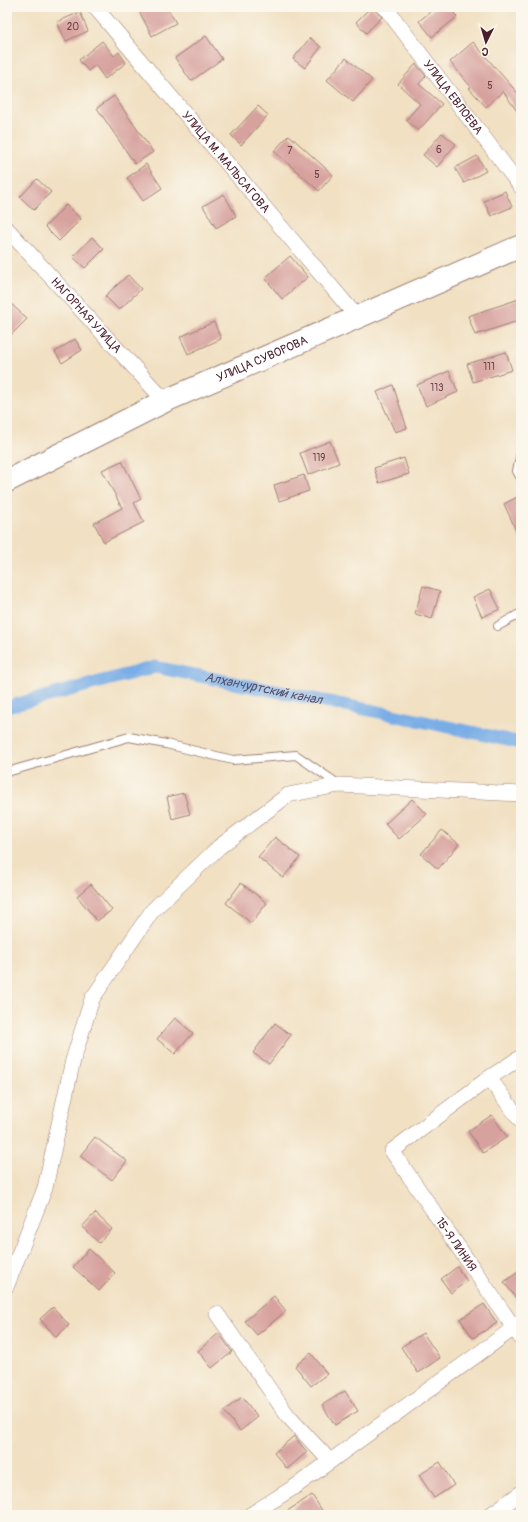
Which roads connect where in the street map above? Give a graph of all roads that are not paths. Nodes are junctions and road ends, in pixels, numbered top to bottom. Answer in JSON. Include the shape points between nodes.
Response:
{"nodes":[{"id":1,"x":95,"y":7,"type":"edge"},
{"id":2,"x":385,"y":7,"type":"edge"},
{"id":3,"x":521,"y":187,"type":"edge"},
{"id":4,"x":7,"y":229,"type":"edge"},
{"id":5,"x":521,"y":246,"type":"edge"},
{"id":6,"x":357,"y":317,"type":"junction"},
{"id":7,"x":165,"y":401,"type":"junction"},
{"id":8,"x":521,"y":452,"type":"edge"},
{"id":9,"x":521,"y":478,"type":"edge"},
{"id":10,"x":7,"y":481,"type":"edge"},
{"id":11,"x":521,"y":613,"type":"edge"},
{"id":12,"x":498,"y":626,"type":"dead end"},
{"id":13,"x":7,"y":772,"type":"edge"},
{"id":14,"x":339,"y":785,"type":"junction"},
{"id":15,"x":521,"y":794,"type":"edge"},
{"id":16,"x":521,"y":1057,"type":"edge"},
{"id":17,"x":490,"y":1078,"type":"junction"},
{"id":18,"x":521,"y":1121,"type":"edge"},
{"id":19,"x":7,"y":1285,"type":"edge"},
{"id":20,"x":217,"y":1314,"type":"dead end"},
{"id":21,"x":519,"y":1329,"type":"edge"},
{"id":22,"x":330,"y":1461,"type":"junction"},
{"id":23,"x":521,"y":1493,"type":"edge"},
{"id":24,"x":250,"y":1515,"type":"edge"},
{"id":25,"x":490,"y":1515,"type":"edge"}],
"edges":[{"from":1,"to":6,"type":"street","name":"УЛИЦА М. МАЛЬСАГОВА"},
{"from":2,"to":3,"type":"street","name":"УЛИЦА ЕВЛОЕВА"},
{"from":4,"to":7,"type":"street","name":"НАГОРНАЯ УЛИЦА"},
{"from":5,"to":6,"type":"main road","name":"УЛИЦА СУВОРОВА"},
{"from":6,"to":7,"type":"main road","name":"УЛИЦА СУВОРОВА"},
{"from":7,"to":10,"type":"main road","name":"УЛИЦА СУВОРОВА"},
{"from":8,"to":9,"type":"lane","via":[[517,471]]},
{"from":11,"to":12,"type":"lane"},
{"from":13,"to":14,"type":"lane","via":[[129,737],[233,760],[296,755]]},
{"from":14,"to":15,"type":"street"},
{"from":14,"to":19,"type":"street","via":[[288,795],[219,847],[152,911],[92,999],[73,1060],[45,1188]]},
{"from":16,"to":17,"type":"street"},
{"from":17,"to":18,"type":"street"},
{"from":17,"to":21,"type":"street","name":"15-Я ЛИНИЯ","via":[[392,1151]]},
{"from":20,"to":22,"type":"street","via":[[288,1416]]},
{"from":21,"to":22,"type":"street"},
{"from":22,"to":24,"type":"street"},
{"from":23,"to":25,"type":"street"}]}
